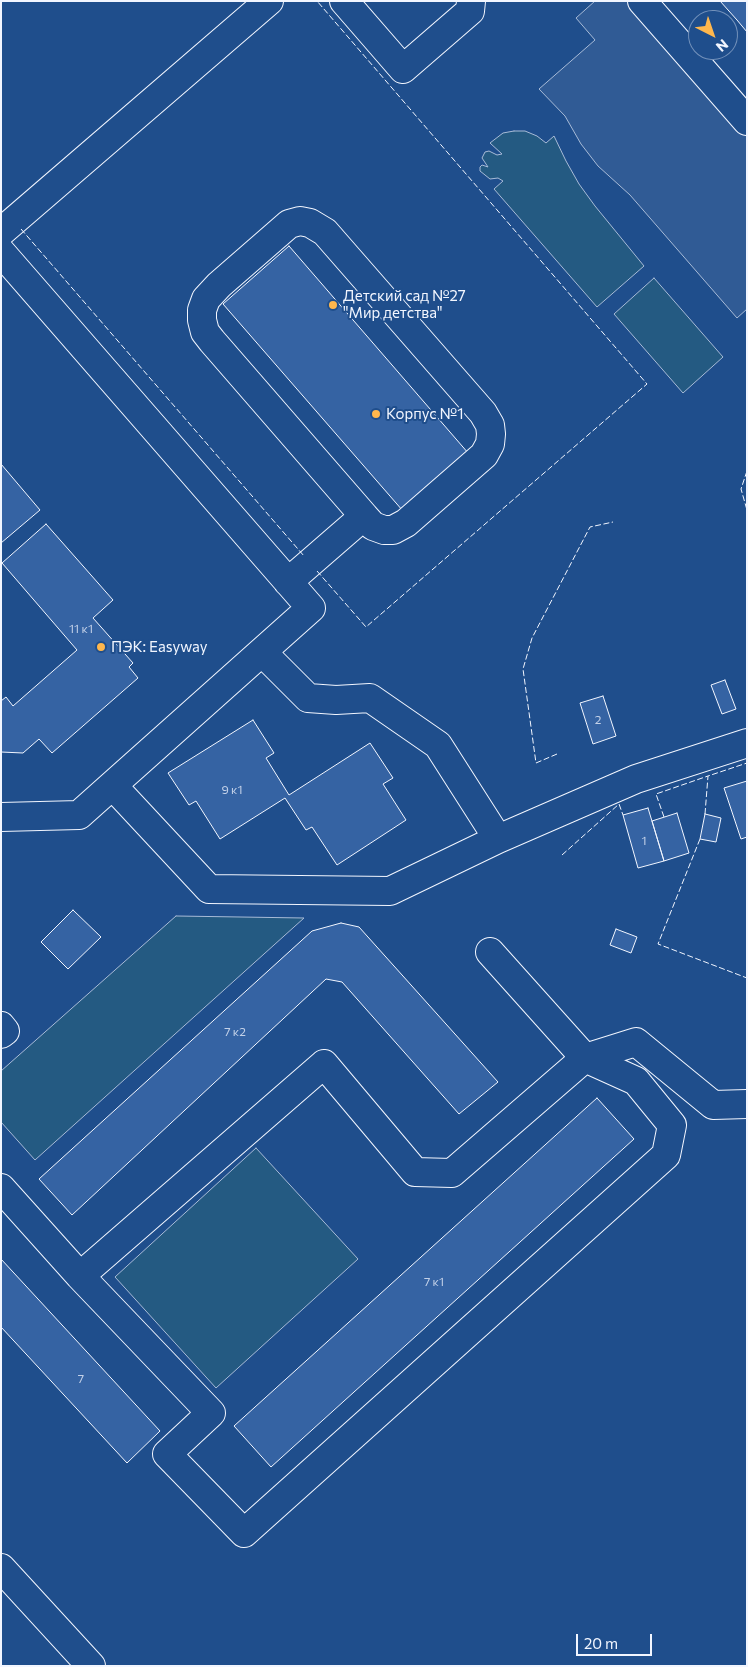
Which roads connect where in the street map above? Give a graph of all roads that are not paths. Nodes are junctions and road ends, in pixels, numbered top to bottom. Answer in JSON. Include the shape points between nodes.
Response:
{"nodes":[{"id":1,"x":269,"y":1,"type":"edge"},
{"id":2,"x":344,"y":1,"type":"edge"},
{"id":3,"x":471,"y":1,"type":"edge"},
{"id":4,"x":642,"y":1,"type":"edge"},
{"id":5,"x":747,"y":121,"type":"edge"},
{"id":6,"x":1,"y":232,"type":"edge"},
{"id":7,"x":1,"y":252,"type":"edge"},
{"id":8,"x":364,"y":516,"type":"junction"},
{"id":9,"x":288,"y":582,"type":"junction"},
{"id":10,"x":262,"y":652,"type":"junction"},
{"id":11,"x":747,"y":743,"type":"edge"},
{"id":12,"x":113,"y":786,"type":"junction"},
{"id":13,"x":1,"y":817,"type":"edge"},
{"id":14,"x":498,"y":839,"type":"junction"},
{"id":15,"x":490,"y":952,"type":"dead end"},
{"id":16,"x":1,"y":1026,"type":"edge"},
{"id":17,"x":1,"y":1034,"type":"edge"},
{"id":18,"x":585,"y":1058,"type":"junction"},
{"id":19,"x":747,"y":1104,"type":"edge"},
{"id":20,"x":1,"y":1188,"type":"edge"},
{"id":21,"x":80,"y":1276,"type":"junction"},
{"id":22,"x":1,"y":1568,"type":"edge"},
{"id":23,"x":91,"y":1666,"type":"edge"}],
"edges":[{"from":1,"to":6,"type":"street"},
{"from":2,"to":3,"type":"street","via":[[403,69],[470,11]]},
{"from":4,"to":5,"type":"street"},
{"from":7,"to":9,"type":"street"},
{"from":8,"to":8,"type":"street","via":[[212,341],[202,320],[206,299],[219,284],[288,224],[300,221],[325,232],[490,425],[490,444],[484,455],[406,523],[393,530],[384,530],[373,526]]},
{"from":8,"to":9,"type":"street"},
{"from":9,"to":10,"type":"street","via":[[311,608]]},
{"from":10,"to":12,"type":"street"},
{"from":10,"to":14,"type":"street","via":[[308,698],[370,698],[438,745]]},
{"from":11,"to":14,"type":"street","via":[[636,779]]},
{"from":12,"to":13,"type":"street","via":[[79,815]]},
{"from":12,"to":14,"type":"street","via":[[209,890],[390,891]]},
{"from":15,"to":18,"type":"street"},
{"from":16,"to":17,"type":"street","via":[[5,1031]]},
{"from":18,"to":19,"type":"street","via":[[636,1042],[713,1105]]},
{"from":18,"to":21,"type":"street","via":[[452,1173],[415,1172],[324,1064]]},
{"from":18,"to":21,"type":"street","via":[[636,1081],[672,1125],[666,1155],[244,1534],[167,1454],[211,1412]]},
{"from":20,"to":21,"type":"street"},
{"from":22,"to":23,"type":"street"}]}
